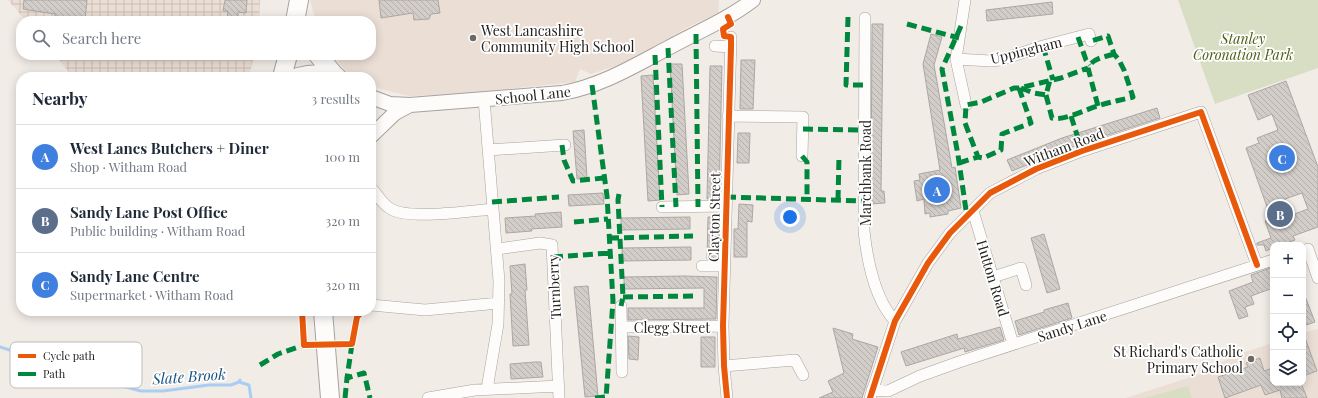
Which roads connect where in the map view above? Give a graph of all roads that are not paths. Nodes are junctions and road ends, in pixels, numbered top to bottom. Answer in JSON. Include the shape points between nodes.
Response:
{"nodes":[{"id":1,"x":299,"y":0,"type":"edge"},
{"id":2,"x":306,"y":0,"type":"edge"},
{"id":3,"x":753,"y":0,"type":"edge"},
{"id":4,"x":965,"y":0,"type":"edge"},
{"id":5,"x":296,"y":16,"type":"edge"},
{"id":6,"x":308,"y":16,"type":"edge"},
{"id":7,"x":865,"y":18,"type":"dead end"},
{"id":8,"x":1091,"y":41,"type":"dead end"},
{"id":9,"x":715,"y":46,"type":"dead end"},
{"id":10,"x":956,"y":59,"type":"junction"},
{"id":11,"x":287,"y":60,"type":"edge"},
{"id":12,"x":322,"y":60,"type":"edge"},
{"id":13,"x":283,"y":72,"type":"edge"},
{"id":14,"x":332,"y":72,"type":"edge"},
{"id":15,"x":376,"y":99,"type":"edge"},
{"id":16,"x":484,"y":100,"type":"junction"},
{"id":17,"x":966,"y":104,"type":"dead end"},
{"id":18,"x":410,"y":106,"type":"junction"},
{"id":19,"x":728,"y":116,"type":"junction"},
{"id":20,"x":376,"y":131,"type":"edge"},
{"id":21,"x":565,"y":144,"type":"dead end"},
{"id":22,"x":488,"y":150,"type":"junction"},
{"id":23,"x":802,"y":156,"type":"dead end"},
{"id":24,"x":376,"y":194,"type":"edge"},
{"id":25,"x":726,"y":206,"type":"junction"},
{"id":26,"x":662,"y":207,"type":"dead end"},
{"id":27,"x":493,"y":209,"type":"junction"},
{"id":28,"x":973,"y":211,"type":"junction"},
{"id":29,"x":497,"y":249,"type":"junction"},
{"id":30,"x":1306,"y":252,"type":"edge"},
{"id":31,"x":1270,"y":261,"type":"edge"},
{"id":32,"x":1257,"y":265,"type":"junction"},
{"id":33,"x":702,"y":266,"type":"dead end"},
{"id":34,"x":724,"y":266,"type":"junction"},
{"id":35,"x":993,"y":277,"type":"junction"},
{"id":36,"x":1318,"y":278,"type":"edge"},
{"id":37,"x":1026,"y":284,"type":"dead end"},
{"id":38,"x":499,"y":303,"type":"junction"},
{"id":39,"x":376,"y":305,"type":"edge"},
{"id":40,"x":621,"y":306,"type":"dead end"},
{"id":41,"x":323,"y":316,"type":"edge"},
{"id":42,"x":895,"y":321,"type":"junction"},
{"id":43,"x":723,"y":326,"type":"junction"},
{"id":44,"x":622,"y":327,"type":"junction"},
{"id":45,"x":1013,"y":344,"type":"junction"},
{"id":46,"x":724,"y":366,"type":"junction"},
{"id":47,"x":622,"y":372,"type":"dead end"},
{"id":48,"x":803,"y":375,"type":"dead end"},
{"id":49,"x":559,"y":386,"type":"junction"},
{"id":50,"x":487,"y":389,"type":"junction"},
{"id":51,"x":871,"y":394,"type":"edge"},
{"id":52,"x":330,"y":398,"type":"edge"},
{"id":53,"x":428,"y":398,"type":"edge"},
{"id":54,"x":559,"y":398,"type":"edge"},
{"id":55,"x":727,"y":398,"type":"edge"}],
"edges":[{"from":1,"to":5,"type":"main road"},
{"from":2,"to":6,"type":"main road"},
{"from":3,"to":16,"type":"street","name":"School Lane","via":[[728,17],[592,85],[562,94]]},
{"from":4,"to":10,"type":"street"},
{"from":7,"to":42,"type":"street","name":"Marchbank Road","via":[[865,243],[870,273],[887,313]]},
{"from":8,"to":10,"type":"street","name":"Uppingham","via":[[1088,34],[1000,60]]},
{"from":9,"to":19,"type":"street","name":"Clayton Street","via":[[731,42]]},
{"from":10,"to":17,"type":"street"},
{"from":11,"to":13,"type":"main road"},
{"from":12,"to":14,"type":"main road"},
{"from":15,"to":18,"type":"street","name":"School Lane","via":[[390,104]]},
{"from":16,"to":18,"type":"street","name":"School Lane"},
{"from":16,"to":22,"type":"street"},
{"from":18,"to":20,"type":"street","name":"School Lane","via":[[395,114]]},
{"from":19,"to":23,"type":"street","via":[[803,117]]},
{"from":19,"to":25,"type":"street","name":"Clayton Street"},
{"from":21,"to":22,"type":"street"},
{"from":22,"to":27,"type":"street"},
{"from":24,"to":27,"type":"street","via":[[391,210],[413,215]]},
{"from":25,"to":26,"type":"street"},
{"from":25,"to":34,"type":"street","name":"Clayton Street"},
{"from":27,"to":29,"type":"street"},
{"from":28,"to":32,"type":"street","name":"Witham Road","via":[[990,193],[1036,169],[1201,112]]},
{"from":28,"to":35,"type":"street","name":"Hutton Road"},
{"from":28,"to":42,"type":"street","name":"Witham Road","via":[[950,233],[928,263]]},
{"from":29,"to":38,"type":"street"},
{"from":29,"to":49,"type":"street","name":"Turnberry","via":[[540,243],[552,245]]},
{"from":30,"to":36,"type":"street"},
{"from":31,"to":32,"type":"street","name":"Sandy Lane"},
{"from":32,"to":45,"type":"street","name":"Sandy Lane"},
{"from":33,"to":34,"type":"street"},
{"from":34,"to":43,"type":"street","name":"Clayton Street"},
{"from":35,"to":37,"type":"street","via":[[1021,268]]},
{"from":35,"to":45,"type":"street","name":"Hutton Road"},
{"from":38,"to":39,"type":"street","via":[[425,310]]},
{"from":38,"to":50,"type":"street"},
{"from":40,"to":44,"type":"street"},
{"from":41,"to":52,"type":"main road"},
{"from":42,"to":51,"type":"street","name":"Witham Road"},
{"from":43,"to":44,"type":"street","name":"Clegg Street"},
{"from":43,"to":46,"type":"street","name":"Clayton Street"},
{"from":44,"to":47,"type":"street"},
{"from":45,"to":51,"type":"street","name":"Sandy Lane","via":[[920,376],[888,391]]},
{"from":46,"to":48,"type":"street","via":[[795,360]]},
{"from":46,"to":55,"type":"street","name":"Clayton Street"},
{"from":49,"to":50,"type":"street"},
{"from":49,"to":54,"type":"street","name":"Turnberry"},
{"from":50,"to":53,"type":"street"}]}
